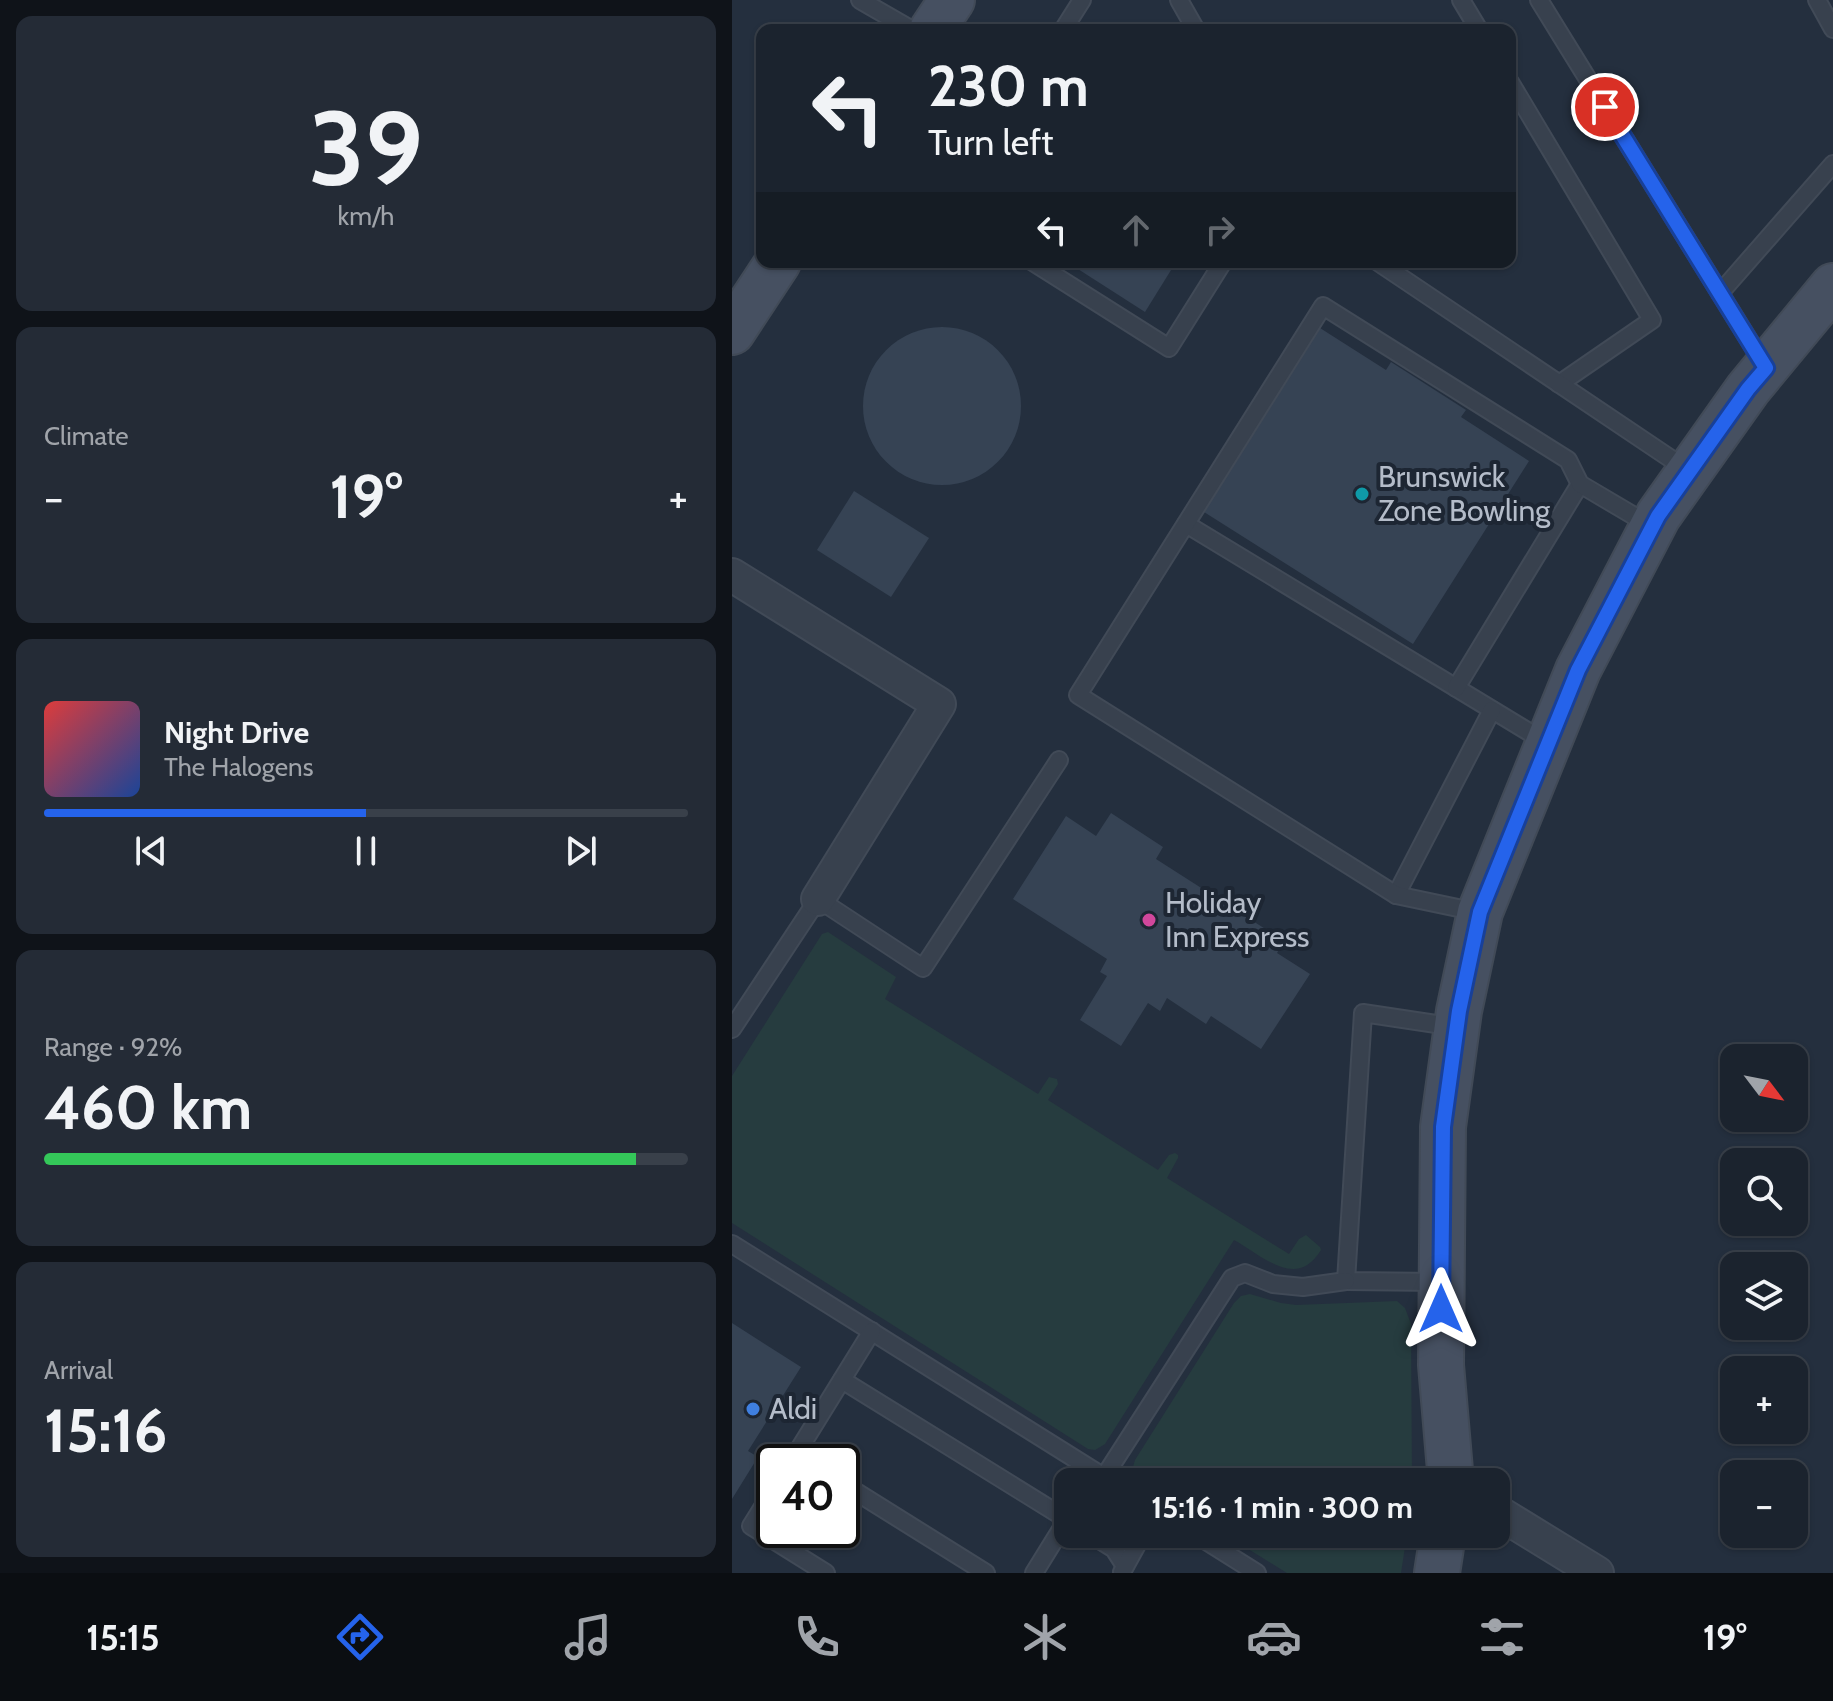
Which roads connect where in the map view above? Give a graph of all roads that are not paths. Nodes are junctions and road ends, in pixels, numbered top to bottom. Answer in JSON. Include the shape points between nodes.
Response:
{"nodes":[{"id":1,"x":860,"y":0,"type":"edge"},
{"id":2,"x":952,"y":0,"type":"edge"},
{"id":3,"x":1082,"y":0,"type":"edge"},
{"id":4,"x":1179,"y":0,"type":"edge"},
{"id":5,"x":1461,"y":0,"type":"edge"},
{"id":6,"x":1539,"y":0,"type":"edge"},
{"id":7,"x":1817,"y":0,"type":"edge"},
{"id":8,"x":902,"y":24,"type":"edge"},
{"id":9,"x":936,"y":24,"type":"edge"},
{"id":10,"x":1067,"y":24,"type":"edge"},
{"id":11,"x":1193,"y":24,"type":"edge"},
{"id":12,"x":1475,"y":24,"type":"edge"},
{"id":13,"x":1833,"y":29,"type":"edge"},
{"id":14,"x":1516,"y":92,"type":"edge"},
{"id":15,"x":1833,"y":164,"type":"edge"},
{"id":16,"x":774,"y":268,"type":"edge"},
{"id":17,"x":1042,"y":268,"type":"edge"},
{"id":18,"x":1219,"y":268,"type":"edge"},
{"id":19,"x":1387,"y":268,"type":"edge"},
{"id":20,"x":1833,"y":286,"type":"edge"},
{"id":21,"x":1720,"y":293,"type":"junction"},
{"id":22,"x":732,"y":332,"type":"edge"},
{"id":23,"x":1766,"y":368,"type":"junction"},
{"id":24,"x":1559,"y":384,"type":"junction"},
{"id":25,"x":1689,"y":472,"type":"junction"},
{"id":26,"x":1580,"y":484,"type":"junction"},
{"id":27,"x":1186,"y":524,"type":"junction"},
{"id":28,"x":1653,"y":527,"type":"junction"},
{"id":29,"x":732,"y":575,"type":"edge"},
{"id":30,"x":1456,"y":688,"type":"junction"},
{"id":31,"x":1492,"y":710,"type":"junction"},
{"id":32,"x":1548,"y":744,"type":"junction"},
{"id":33,"x":1059,"y":760,"type":"dead end"},
{"id":34,"x":1396,"y":895,"type":"junction"},
{"id":35,"x":818,"y":899,"type":"junction"},
{"id":36,"x":1480,"y":912,"type":"junction"},
{"id":37,"x":1457,"y":1028,"type":"junction"},
{"id":38,"x":732,"y":1029,"type":"edge"},
{"id":39,"x":732,"y":1244,"type":"edge"},
{"id":40,"x":1346,"y":1281,"type":"junction"},
{"id":41,"x":1442,"y":1282,"type":"junction"},
{"id":42,"x":872,"y":1331,"type":"junction"},
{"id":43,"x":842,"y":1380,"type":"junction"},
{"id":44,"x":806,"y":1444,"type":"edge"},
{"id":45,"x":1085,"y":1468,"type":"edge"},
{"id":46,"x":1108,"y":1468,"type":"edge"},
{"id":47,"x":1450,"y":1468,"type":"edge"},
{"id":48,"x":860,"y":1494,"type":"edge"},
{"id":49,"x":1054,"y":1510,"type":"edge"},
{"id":50,"x":1510,"y":1520,"type":"edge"},
{"id":51,"x":1054,"y":1541,"type":"edge"},
{"id":52,"x":786,"y":1548,"type":"edge"},
{"id":53,"x":1112,"y":1548,"type":"edge"},
{"id":54,"x":1135,"y":1548,"type":"edge"},
{"id":55,"x":1217,"y":1548,"type":"edge"},
{"id":56,"x":1441,"y":1548,"type":"edge"},
{"id":57,"x":1123,"y":1570,"type":"edge"},
{"id":58,"x":826,"y":1573,"type":"edge"},
{"id":59,"x":986,"y":1573,"type":"edge"},
{"id":60,"x":1034,"y":1573,"type":"edge"},
{"id":61,"x":1257,"y":1573,"type":"edge"},
{"id":62,"x":1437,"y":1573,"type":"edge"},
{"id":63,"x":1597,"y":1573,"type":"edge"}],
"edges":[{"from":1,"to":8,"type":"lane"},
{"from":2,"to":9,"type":"street"},
{"from":3,"to":10,"type":"lane"},
{"from":4,"to":11,"type":"lane"},
{"from":5,"to":12,"type":"lane"},
{"from":6,"to":21,"type":"lane"},
{"from":7,"to":13,"type":"lane"},
{"from":14,"to":24,"type":"lane","via":[[1652,320]]},
{"from":15,"to":21,"type":"lane"},
{"from":16,"to":22,"type":"street"},
{"from":17,"to":18,"type":"lane","via":[[1169,348]]},
{"from":19,"to":24,"type":"lane"},
{"from":20,"to":23,"type":"street"},
{"from":21,"to":23,"type":"lane"},
{"from":23,"to":25,"type":"street"},
{"from":24,"to":25,"type":"lane"},
{"from":25,"to":28,"type":"street"},
{"from":26,"to":27,"type":"lane","via":[[1568,460],[1323,306]]},
{"from":26,"to":28,"type":"lane"},
{"from":26,"to":30,"type":"lane"},
{"from":27,"to":30,"type":"lane"},
{"from":27,"to":34,"type":"lane","via":[[1078,695]]},
{"from":28,"to":32,"type":"street","via":[[1578,670]]},
{"from":29,"to":35,"type":"street","via":[[939,704]]},
{"from":30,"to":31,"type":"lane"},
{"from":31,"to":32,"type":"lane"},
{"from":31,"to":34,"type":"lane"},
{"from":32,"to":36,"type":"street"},
{"from":33,"to":35,"type":"lane","via":[[923,968]]},
{"from":34,"to":36,"type":"lane"},
{"from":35,"to":38,"type":"lane"},
{"from":36,"to":37,"type":"street"},
{"from":37,"to":40,"type":"lane","via":[[1363,1013]]},
{"from":37,"to":41,"type":"street","via":[[1443,1127]]},
{"from":39,"to":42,"type":"lane"},
{"from":40,"to":41,"type":"lane"},
{"from":40,"to":46,"type":"lane","via":[[1303,1287],[1273,1284],[1245,1273],[1232,1278]]},
{"from":41,"to":47,"type":"street","via":[[1441,1365]]},
{"from":42,"to":43,"type":"lane"},
{"from":42,"to":45,"type":"lane"},
{"from":43,"to":44,"type":"lane"},
{"from":43,"to":49,"type":"lane"},
{"from":48,"to":59,"type":"lane"},
{"from":50,"to":63,"type":"street"},
{"from":51,"to":60,"type":"lane"},
{"from":52,"to":58,"type":"lane"},
{"from":53,"to":57,"type":"lane"},
{"from":54,"to":57,"type":"lane"},
{"from":55,"to":61,"type":"lane"},
{"from":56,"to":62,"type":"street"}]}
